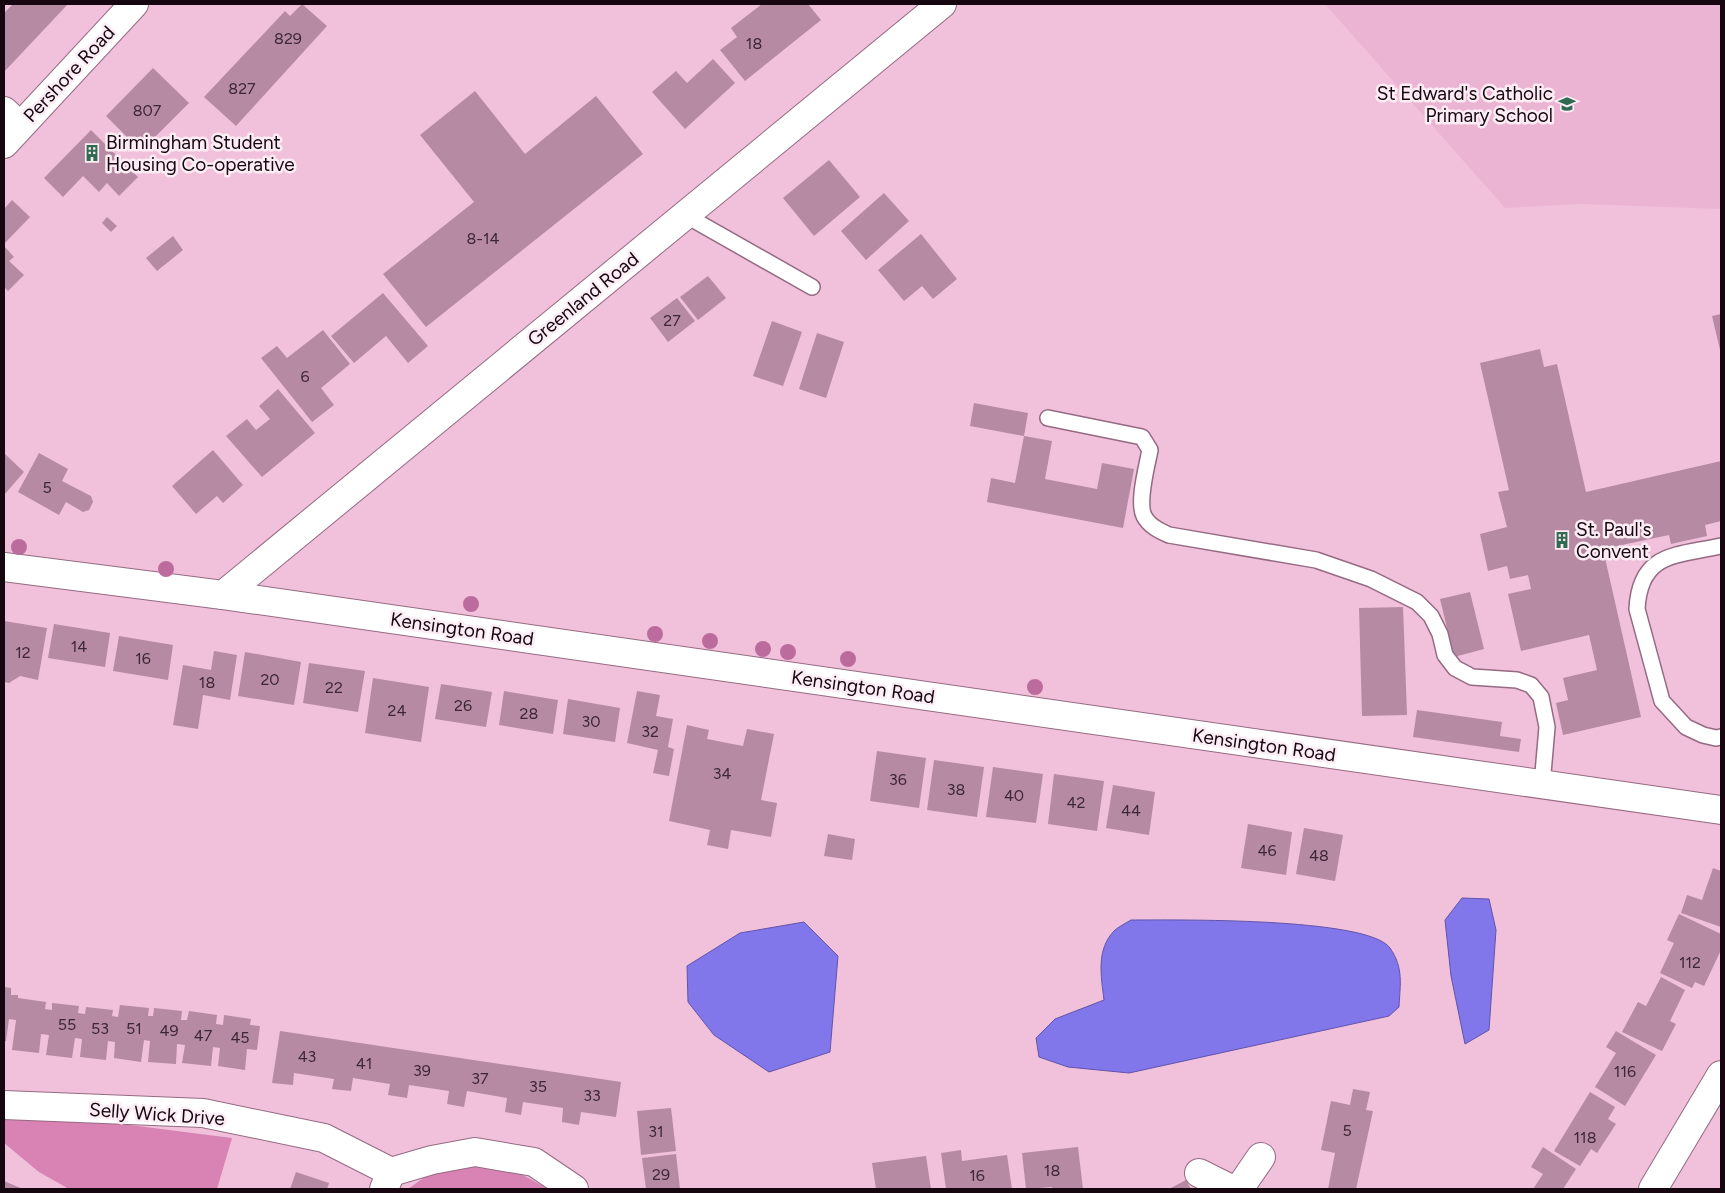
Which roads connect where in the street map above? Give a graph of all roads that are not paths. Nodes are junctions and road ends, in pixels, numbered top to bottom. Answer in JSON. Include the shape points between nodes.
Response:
{"nodes":[{"id":1,"x":134,"y":4,"type":"edge"},
{"id":2,"x":942,"y":4,"type":"edge"},
{"id":3,"x":9,"y":127,"type":"edge"},
{"id":4,"x":685,"y":215,"type":"junction"},
{"id":5,"x":812,"y":287,"type":"dead end"},
{"id":6,"x":1048,"y":418,"type":"dead end"},
{"id":7,"x":1721,"y":546,"type":"edge"},
{"id":8,"x":4,"y":566,"type":"edge"},
{"id":9,"x":223,"y":595,"type":"junction"},
{"id":10,"x":1721,"y":737,"type":"edge"},
{"id":11,"x":1542,"y":785,"type":"junction"},
{"id":12,"x":1721,"y":810,"type":"edge"},
{"id":13,"x":1721,"y":1075,"type":"edge"},
{"id":14,"x":4,"y":1105,"type":"edge"},
{"id":15,"x":1261,"y":1157,"type":"dead end"},
{"id":16,"x":1199,"y":1172,"type":"dead end"},
{"id":17,"x":388,"y":1180,"type":"edge"},
{"id":18,"x":574,"y":1189,"type":"edge"},
{"id":19,"x":1231,"y":1189,"type":"edge"},
{"id":20,"x":1239,"y":1189,"type":"edge"},
{"id":21,"x":1653,"y":1189,"type":"edge"}],
"edges":[{"from":1,"to":3,"type":"street","name":"Pershore Road"},
{"from":2,"to":4,"type":"street","name":"Greenland Road"},
{"from":4,"to":5,"type":"lane"},
{"from":4,"to":9,"type":"street","name":"Greenland Road"},
{"from":6,"to":11,"type":"lane","via":[[1142,436],[1150,450],[1141,504],[1144,516],[1159,530],[1169,535],[1316,560],[1371,579],[1417,602],[1431,616],[1445,655],[1455,668],[1472,677],[1518,680],[1531,685],[1541,697],[1547,727]]},
{"from":7,"to":10,"type":"lane","via":[[1656,563],[1640,585],[1637,609],[1662,701],[1686,727]]},
{"from":8,"to":9,"type":"street","name":"Kensington Road"},
{"from":9,"to":11,"type":"street","name":"Kensington Road"},
{"from":11,"to":12,"type":"street","name":"Kensington Road"},
{"from":13,"to":21,"type":"street"},
{"from":14,"to":17,"type":"street","name":"Selly Wick Drive","via":[[203,1113],[324,1138]]},
{"from":15,"to":20,"type":"street"},
{"from":16,"to":19,"type":"street"},
{"from":17,"to":18,"type":"street","name":"Selly Wick Drive","via":[[432,1160],[475,1152],[534,1162]]}]}
